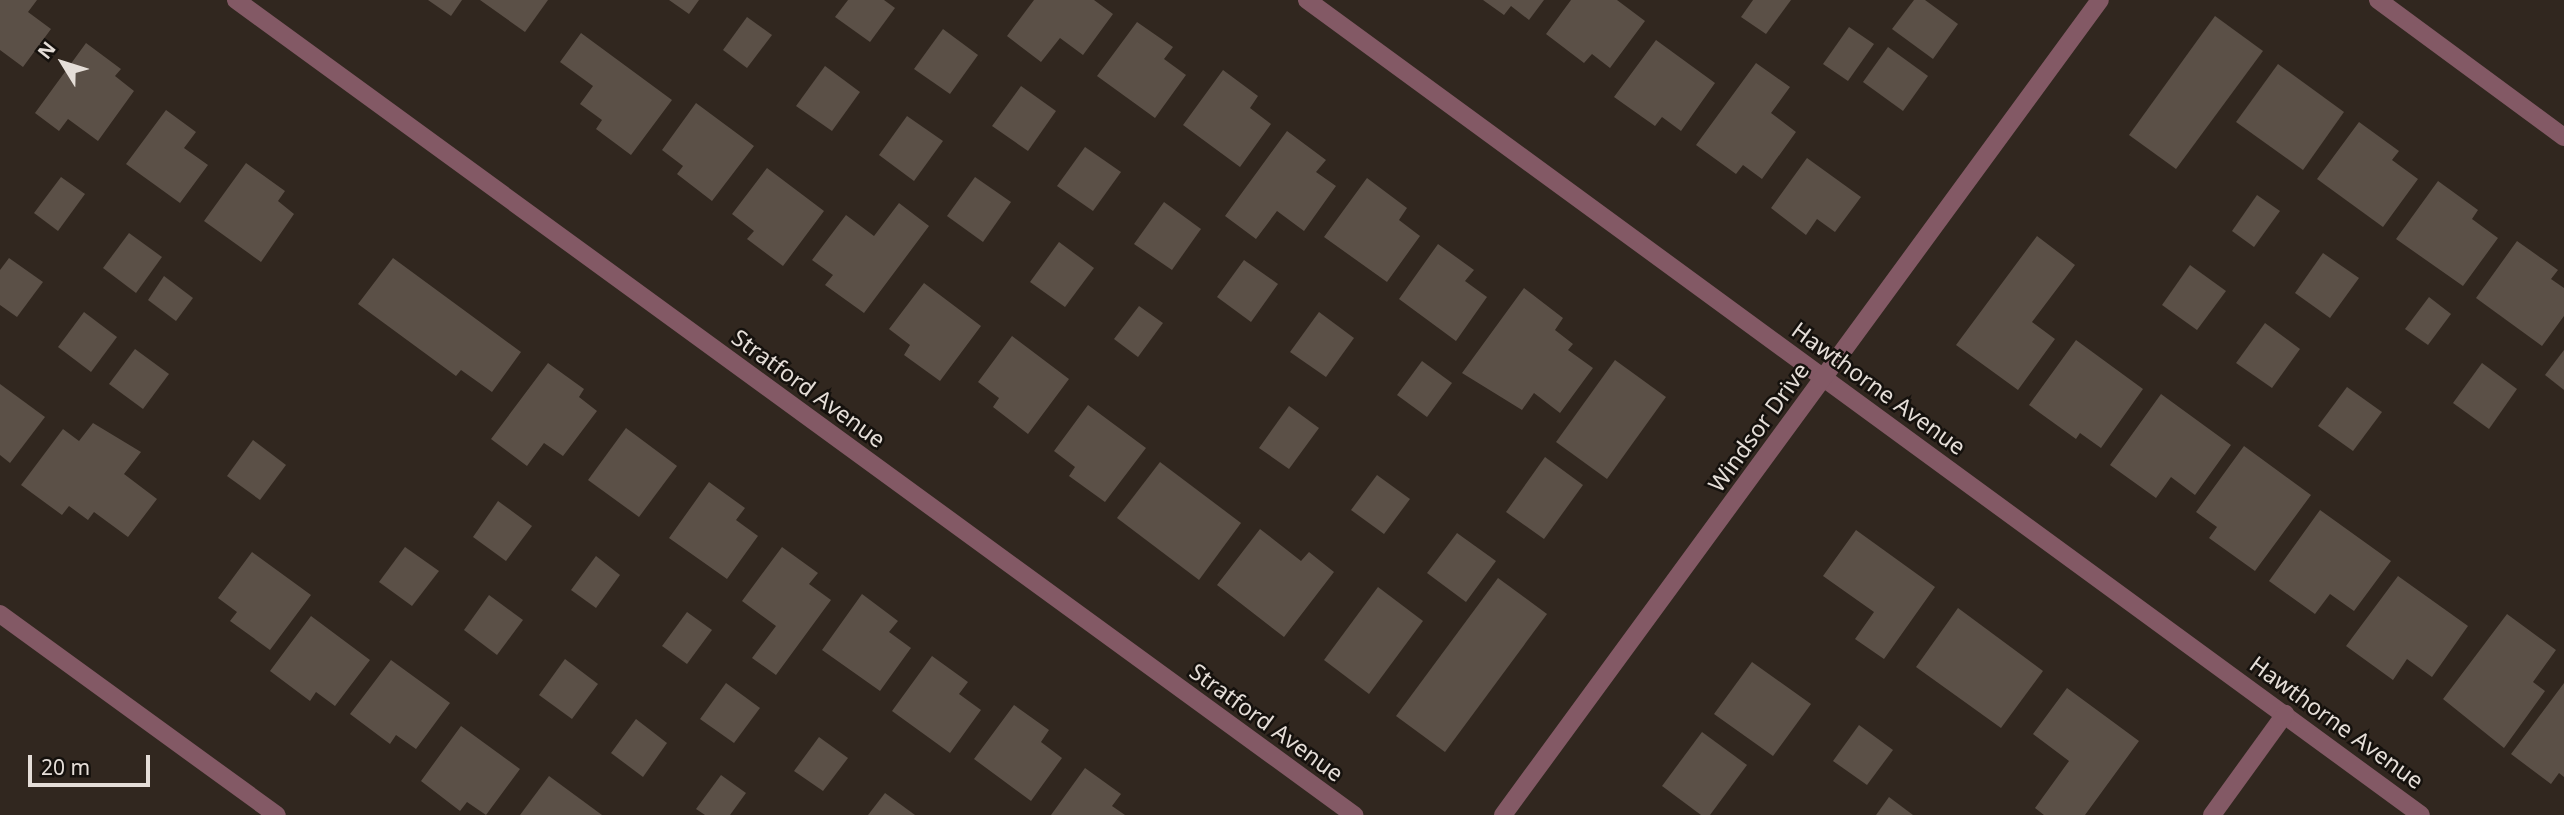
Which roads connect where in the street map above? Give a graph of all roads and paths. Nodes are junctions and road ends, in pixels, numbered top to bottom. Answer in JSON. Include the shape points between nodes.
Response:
{"nodes":[{"id":1,"x":236,"y":0,"type":"edge"},
{"id":2,"x":1307,"y":0,"type":"edge"},
{"id":3,"x":2100,"y":0,"type":"edge"},
{"id":4,"x":2378,"y":0,"type":"edge"},
{"id":5,"x":2564,"y":137,"type":"edge"},
{"id":6,"x":1824,"y":379,"type":"junction"},
{"id":7,"x":0,"y":614,"type":"edge"},
{"id":8,"x":2285,"y":715,"type":"junction"},
{"id":9,"x":277,"y":815,"type":"edge"},
{"id":10,"x":1354,"y":815,"type":"edge"},
{"id":11,"x":1503,"y":815,"type":"edge"},
{"id":12,"x":2212,"y":815,"type":"edge"},
{"id":13,"x":2421,"y":815,"type":"edge"}],
"edges":[{"from":1,"to":10,"type":"street","name":"Stratford Avenue"},
{"from":2,"to":6,"type":"street","name":"Hawthorne Avenue"},
{"from":3,"to":6,"type":"street","name":"Windsor Drive"},
{"from":4,"to":5,"type":"street"},
{"from":6,"to":8,"type":"street","name":"Hawthorne Avenue"},
{"from":6,"to":11,"type":"street","name":"Windsor Drive"},
{"from":7,"to":9,"type":"street"},
{"from":8,"to":12,"type":"street"},
{"from":8,"to":13,"type":"street","name":"Hawthorne Avenue"}]}
